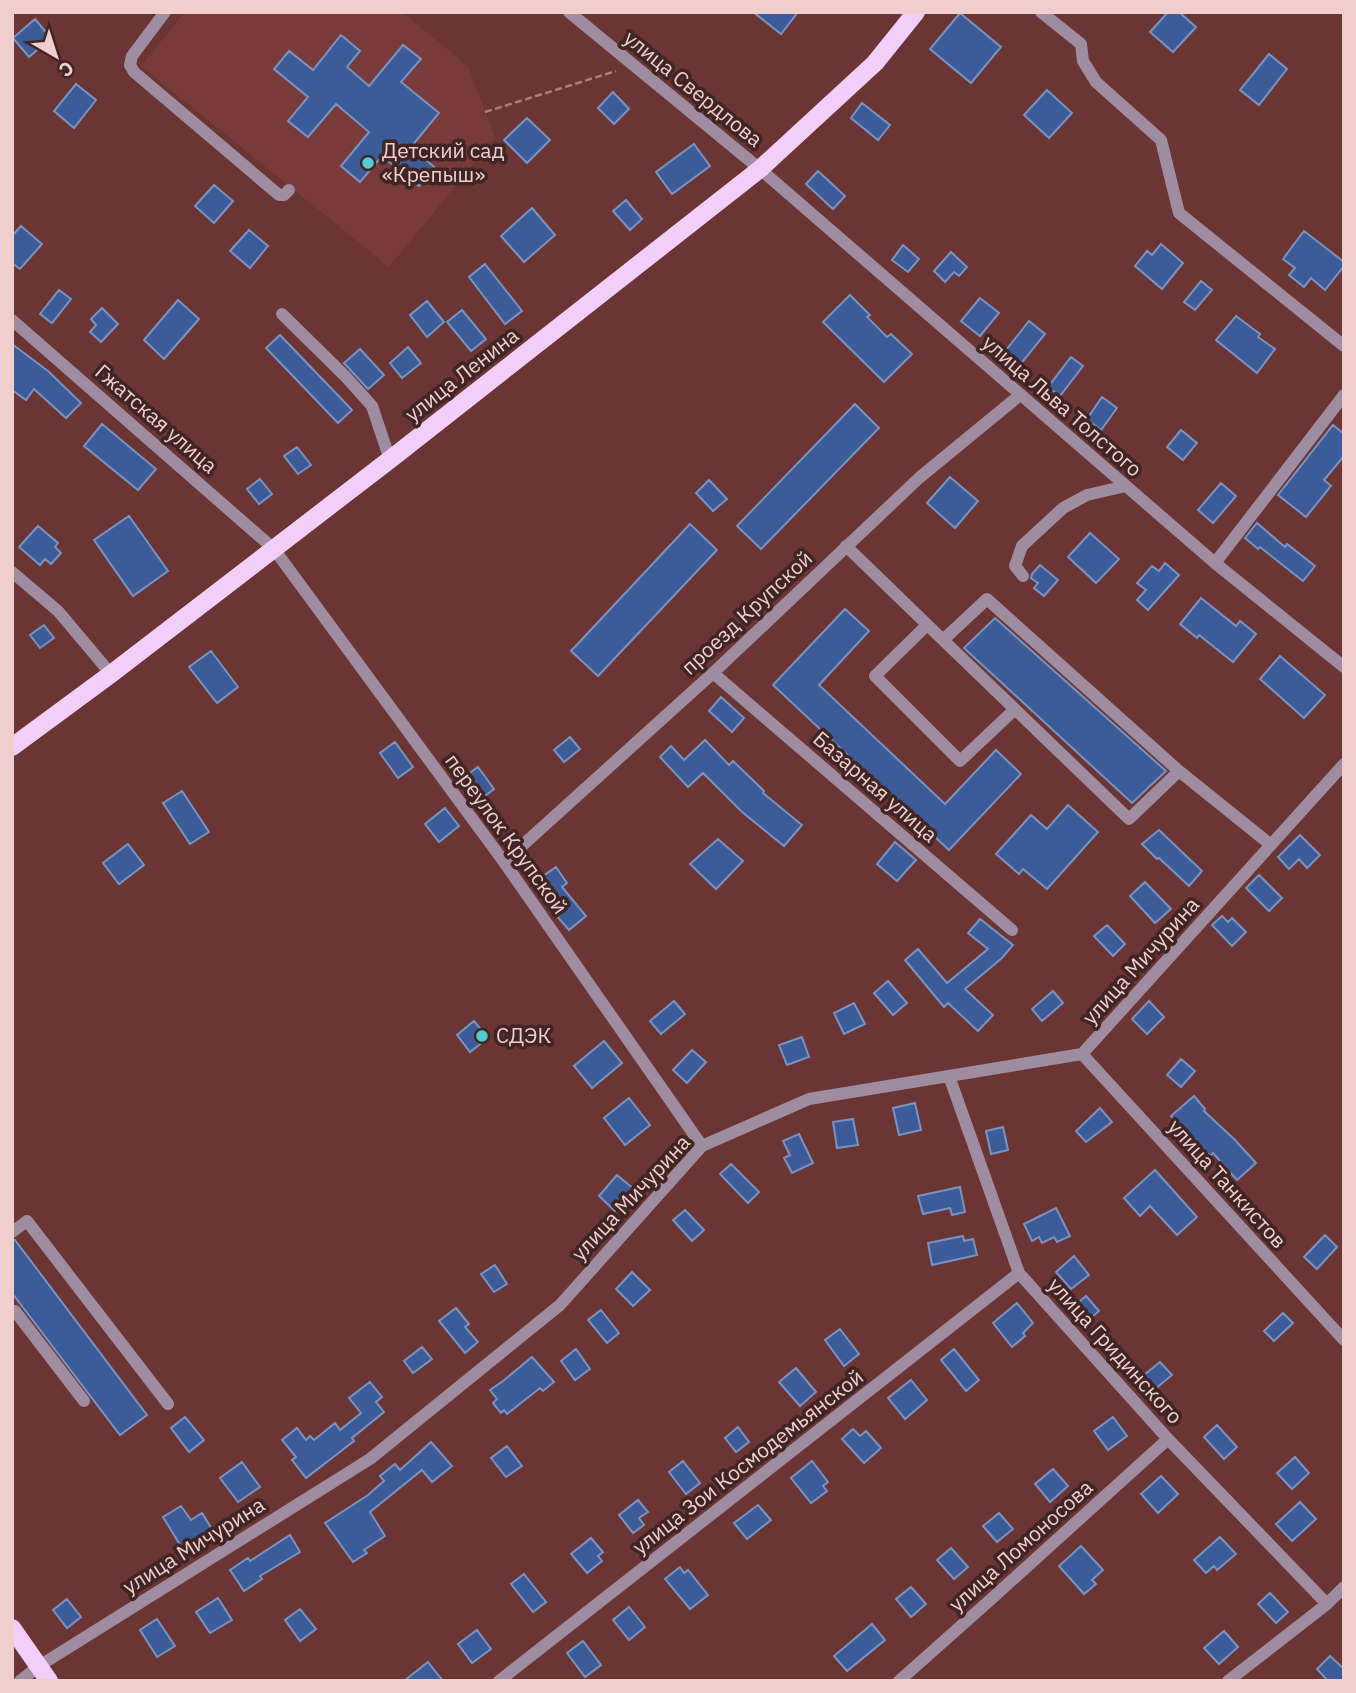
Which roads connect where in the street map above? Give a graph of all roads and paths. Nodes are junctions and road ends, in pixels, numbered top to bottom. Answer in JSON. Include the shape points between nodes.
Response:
{"nodes":[{"id":1,"x":165,"y":12,"type":"edge"},
{"id":2,"x":569,"y":12,"type":"edge"},
{"id":3,"x":916,"y":12,"type":"edge"},
{"id":4,"x":1041,"y":12,"type":"edge"},
{"id":5,"x":634,"y":65,"type":"junction"},
{"id":6,"x":485,"y":112,"type":"dead end"},
{"id":7,"x":760,"y":169,"type":"junction"},
{"id":8,"x":289,"y":190,"type":"dead end"},
{"id":9,"x":282,"y":314,"type":"dead end"},
{"id":10,"x":12,"y":320,"type":"edge"},
{"id":11,"x":1344,"y":346,"type":"edge"},
{"id":12,"x":1020,"y":395,"type":"junction"},
{"id":13,"x":1344,"y":395,"type":"edge"},
{"id":14,"x":392,"y":458,"type":"junction"},
{"id":15,"x":1126,"y":486,"type":"junction"},
{"id":16,"x":846,"y":546,"type":"junction"},
{"id":17,"x":274,"y":548,"type":"junction"},
{"id":18,"x":1215,"y":563,"type":"junction"},
{"id":19,"x":12,"y":572,"type":"edge"},
{"id":20,"x":1023,"y":576,"type":"dead end"},
{"id":21,"x":927,"y":625,"type":"junction"},
{"id":22,"x":943,"y":640,"type":"junction"},
{"id":23,"x":1344,"y":667,"type":"edge"},
{"id":24,"x":713,"y":673,"type":"junction"},
{"id":25,"x":111,"y":674,"type":"junction"},
{"id":26,"x":1015,"y":709,"type":"junction"},
{"id":27,"x":12,"y":747,"type":"edge"},
{"id":28,"x":1344,"y":764,"type":"edge"},
{"id":29,"x":1179,"y":771,"type":"junction"},
{"id":30,"x":1271,"y":845,"type":"junction"},
{"id":31,"x":504,"y":862,"type":"junction"},
{"id":32,"x":1012,"y":930,"type":"dead end"},
{"id":33,"x":1082,"y":1054,"type":"junction"},
{"id":34,"x":949,"y":1076,"type":"junction"},
{"id":35,"x":702,"y":1146,"type":"junction"},
{"id":36,"x":12,"y":1232,"type":"edge"},
{"id":37,"x":1020,"y":1273,"type":"junction"},
{"id":38,"x":13,"y":1310,"type":"edge"},
{"id":39,"x":1344,"y":1340,"type":"edge"},
{"id":40,"x":84,"y":1401,"type":"dead end"},
{"id":41,"x":168,"y":1404,"type":"dead end"},
{"id":42,"x":1168,"y":1439,"type":"junction"},
{"id":43,"x":1344,"y":1587,"type":"edge"},
{"id":44,"x":1327,"y":1604,"type":"junction"},
{"id":45,"x":12,"y":1628,"type":"edge"},
{"id":46,"x":44,"y":1673,"type":"edge"},
{"id":47,"x":20,"y":1681,"type":"edge"},
{"id":48,"x":499,"y":1681,"type":"edge"},
{"id":49,"x":899,"y":1681,"type":"edge"},
{"id":50,"x":1228,"y":1681,"type":"edge"}],
"edges":[{"from":1,"to":8,"type":"street","via":[[132,56],[134,72],[279,195]]},
{"from":2,"to":5,"type":"street","name":"улица Свердлова"},
{"from":3,"to":7,"type":"main road","name":"улица Ленина","via":[[875,63]]},
{"from":4,"to":11,"type":"street","via":[[1081,44],[1083,61],[1096,82],[1161,140],[1179,213]]},
{"from":5,"to":6,"type":"path"},
{"from":5,"to":7,"type":"street","name":"улица Свердлова"},
{"from":7,"to":12,"type":"street","name":"улица Льва Толстого"},
{"from":7,"to":14,"type":"main road","name":"улица Ленина"},
{"from":9,"to":14,"type":"street","via":[[372,406]]},
{"from":10,"to":17,"type":"street","name":"Гжатская улица"},
{"from":12,"to":15,"type":"street","name":"улица Льва Толстого"},
{"from":12,"to":16,"type":"street","name":"проезд Крупской","via":[[919,478]]},
{"from":13,"to":18,"type":"street"},
{"from":14,"to":17,"type":"main road","name":"улица Ленина"},
{"from":15,"to":18,"type":"street","name":"улица Льва Толстого"},
{"from":15,"to":20,"type":"street","via":[[1087,495],[1063,508],[1022,546],[1015,566]]},
{"from":16,"to":21,"type":"street"},
{"from":16,"to":24,"type":"street","name":"проезд Крупской"},
{"from":17,"to":25,"type":"main road","name":"улица Ленина"},
{"from":17,"to":31,"type":"street","name":"переулок Крупской"},
{"from":18,"to":23,"type":"street","name":"улица Льва Толстого"},
{"from":19,"to":25,"type":"street","via":[[58,611]]},
{"from":21,"to":22,"type":"street"},
{"from":21,"to":26,"type":"street","via":[[875,676],[960,761]]},
{"from":22,"to":26,"type":"street"},
{"from":22,"to":29,"type":"street","via":[[987,599]]},
{"from":24,"to":31,"type":"street","name":"проезд Крупской"},
{"from":24,"to":32,"type":"street","name":"Базарная улица"},
{"from":25,"to":27,"type":"main road","name":"улица Ленина"},
{"from":26,"to":29,"type":"street","via":[[1129,819]]},
{"from":28,"to":30,"type":"street","name":"улица Мичурина"},
{"from":29,"to":30,"type":"street"},
{"from":30,"to":33,"type":"street","name":"улица Мичурина"},
{"from":31,"to":35,"type":"street","name":"переулок Крупской"},
{"from":33,"to":34,"type":"street","name":"улица Мичурина"},
{"from":33,"to":39,"type":"street","name":"улица Танкистов"},
{"from":34,"to":35,"type":"street","name":"улица Мичурина","via":[[809,1100]]},
{"from":34,"to":37,"type":"street","name":"улица Гридинского"},
{"from":35,"to":46,"type":"street","name":"улица Мичурина","via":[[560,1305],[370,1459]]},
{"from":36,"to":41,"type":"street","via":[[27,1221]]},
{"from":37,"to":42,"type":"street","name":"улица Гридинского"},
{"from":37,"to":48,"type":"street","name":"улица Зои Космодемьянской"},
{"from":38,"to":40,"type":"street"},
{"from":42,"to":44,"type":"street","name":"улица Гридинского"},
{"from":42,"to":49,"type":"street","name":"улица Ломоносова"},
{"from":43,"to":44,"type":"street"},
{"from":44,"to":50,"type":"street"},
{"from":45,"to":46,"type":"main road"},
{"from":46,"to":47,"type":"street","name":"улица Мичурина"}]}
